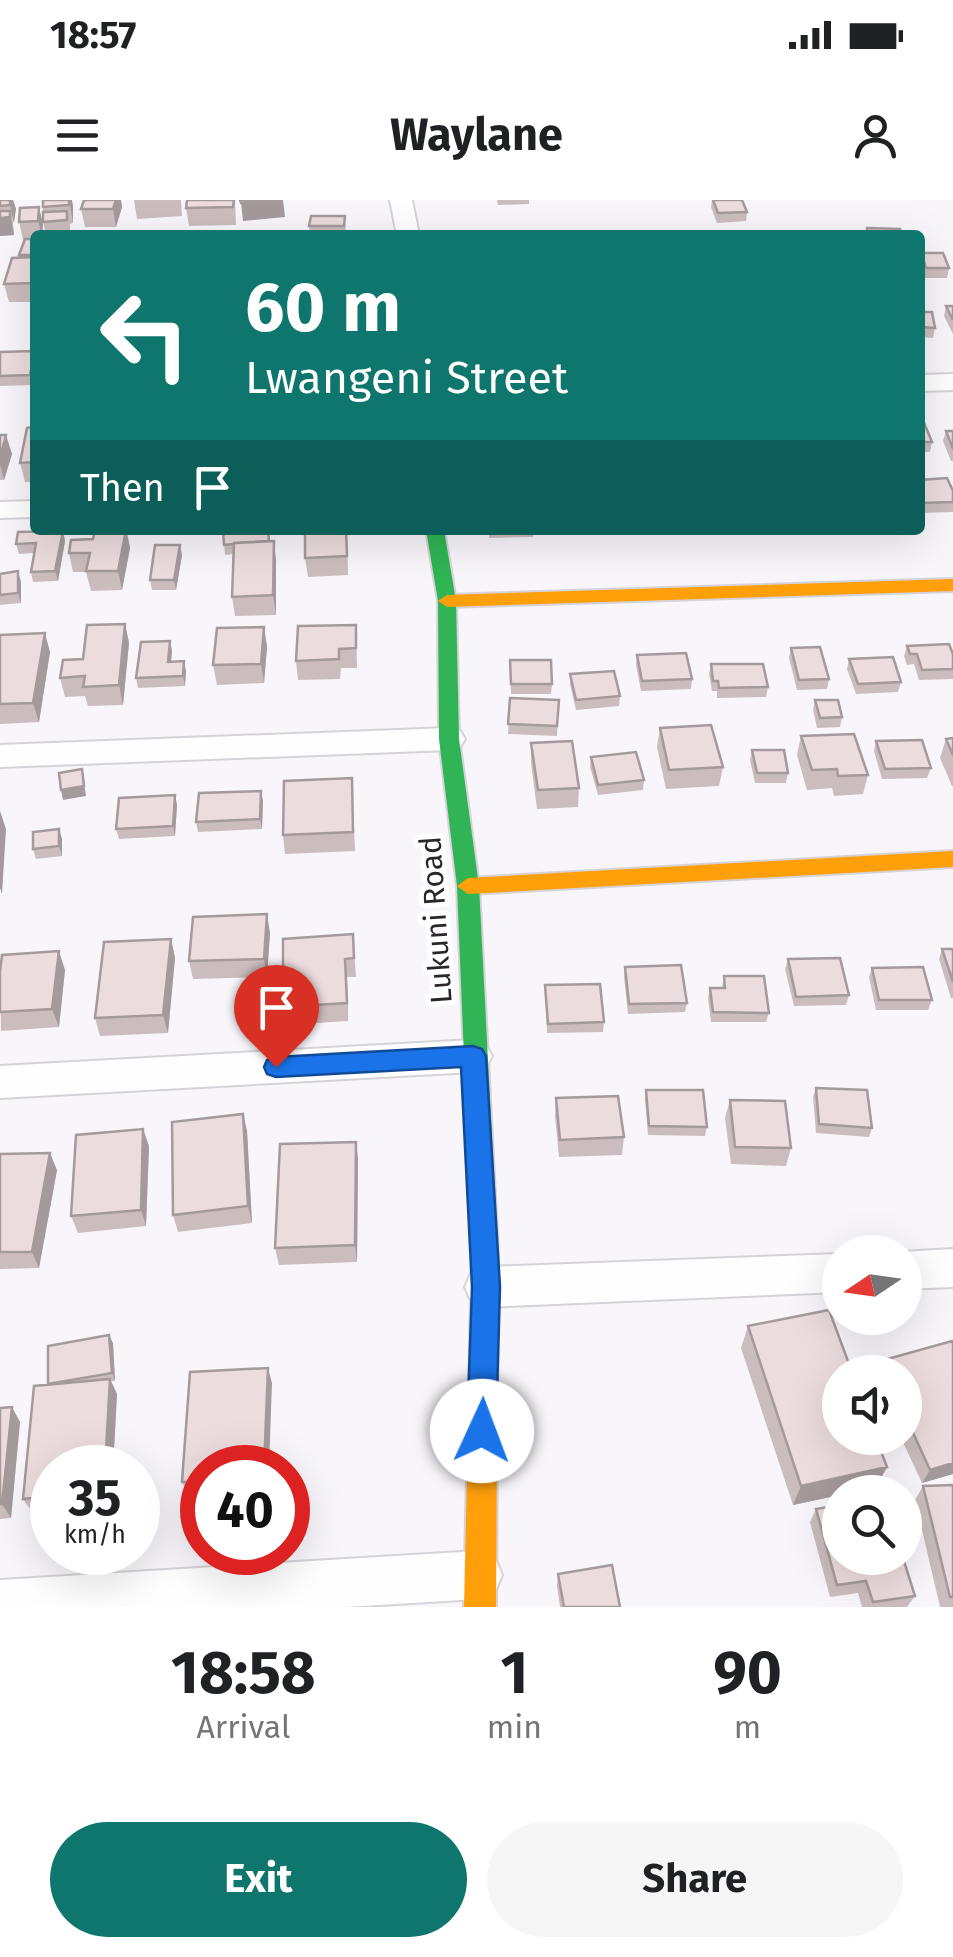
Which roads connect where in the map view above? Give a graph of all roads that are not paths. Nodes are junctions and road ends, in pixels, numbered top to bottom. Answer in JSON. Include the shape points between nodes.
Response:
{"nodes":[{"id":1,"x":401,"y":200,"type":"edge"},
{"id":2,"x":407,"y":230,"type":"edge"},
{"id":3,"x":953,"y":382,"type":"edge"},
{"id":4,"x":925,"y":384,"type":"edge"},
{"id":5,"x":30,"y":509,"type":"edge"},
{"id":6,"x":0,"y":510,"type":"edge"},
{"id":7,"x":436,"y":535,"type":"edge"},
{"id":8,"x":953,"y":585,"type":"edge"},
{"id":9,"x":447,"y":601,"type":"junction"},
{"id":10,"x":449,"y":740,"type":"junction"},
{"id":11,"x":0,"y":756,"type":"edge"},
{"id":12,"x":953,"y":860,"type":"edge"},
{"id":13,"x":468,"y":886,"type":"junction"},
{"id":14,"x":473,"y":1056,"type":"junction"},
{"id":15,"x":0,"y":1082,"type":"edge"},
{"id":16,"x":953,"y":1268,"type":"edge"},
{"id":17,"x":922,"y":1269,"type":"edge"},
{"id":18,"x":822,"y":1274,"type":"edge"},
{"id":19,"x":486,"y":1287,"type":"junction"},
{"id":20,"x":479,"y":1591,"type":"edge"},
{"id":21,"x":0,"y":1604,"type":"edge"}],
"edges":[{"from":1,"to":2,"type":"street"},
{"from":3,"to":4,"type":"street"},
{"from":5,"to":6,"type":"street"},
{"from":7,"to":9,"type":"street","name":"Lukuni Road"},
{"from":8,"to":9,"type":"street"},
{"from":9,"to":10,"type":"street","name":"Lukuni Road"},
{"from":10,"to":11,"type":"street"},
{"from":10,"to":13,"type":"street","name":"Lukuni Road"},
{"from":12,"to":13,"type":"street"},
{"from":13,"to":14,"type":"street","name":"Lukuni Road"},
{"from":14,"to":15,"type":"street"},
{"from":14,"to":19,"type":"street","name":"Lukuni Road"},
{"from":16,"to":17,"type":"street"},
{"from":18,"to":19,"type":"street"},
{"from":19,"to":20,"type":"street","name":"Lukuni Road"},
{"from":20,"to":21,"type":"street"}]}
